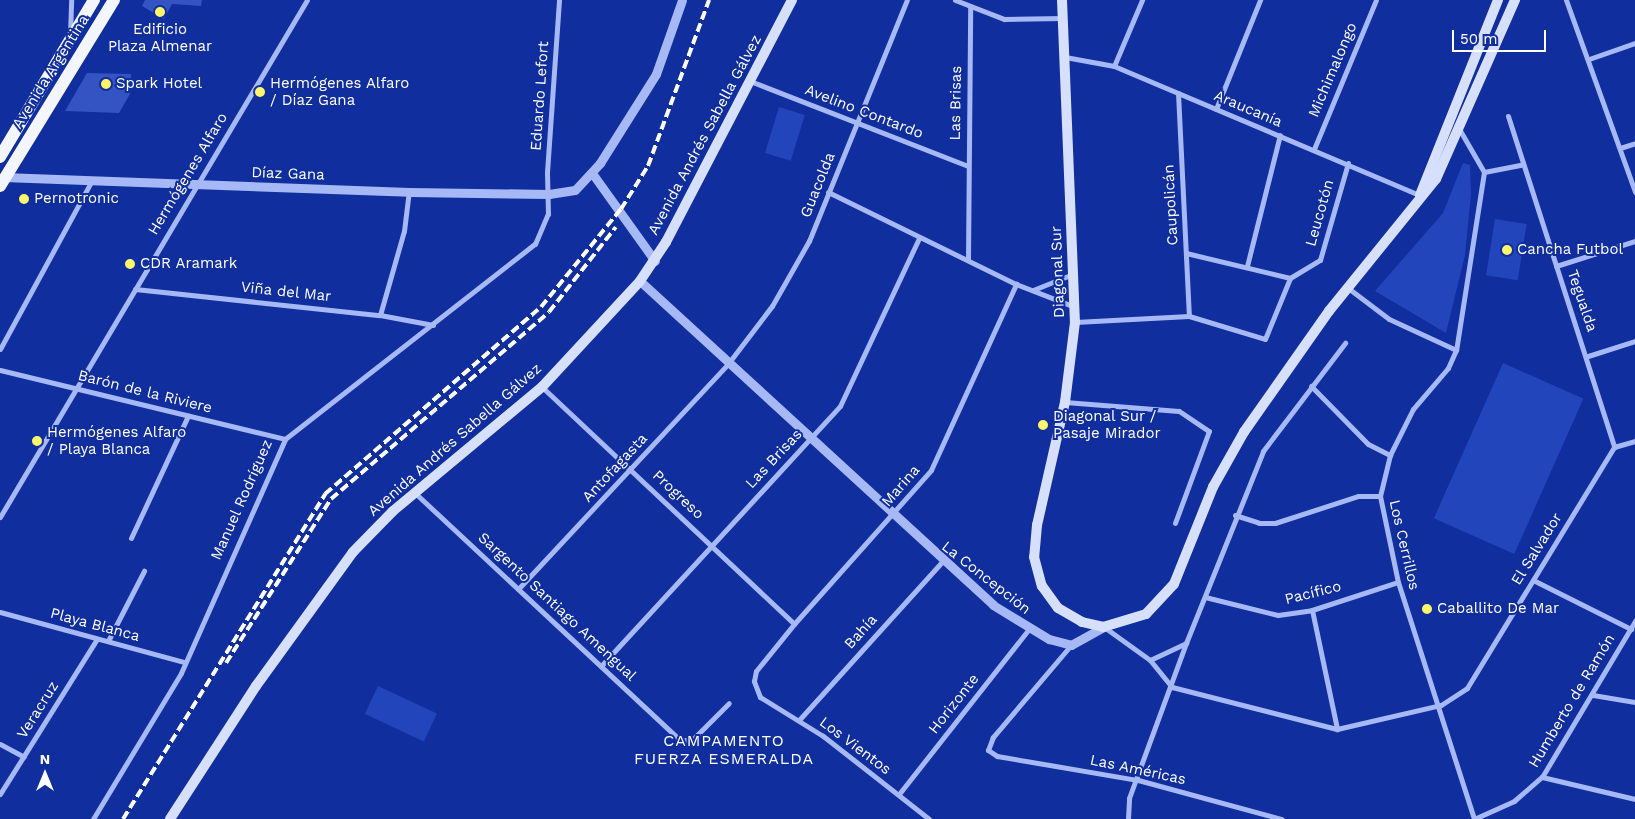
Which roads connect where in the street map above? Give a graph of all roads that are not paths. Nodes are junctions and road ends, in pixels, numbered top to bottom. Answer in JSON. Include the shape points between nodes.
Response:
{"nodes":[{"id":1,"x":71,"y":0,"type":"edge"},
{"id":2,"x":94,"y":0,"type":"edge"},
{"id":3,"x":114,"y":0,"type":"edge"},
{"id":4,"x":307,"y":0,"type":"edge"},
{"id":5,"x":559,"y":0,"type":"edge"},
{"id":6,"x":682,"y":0,"type":"edge"},
{"id":7,"x":792,"y":0,"type":"edge"},
{"id":8,"x":907,"y":0,"type":"edge"},
{"id":9,"x":955,"y":0,"type":"edge"},
{"id":10,"x":1062,"y":0,"type":"edge"},
{"id":11,"x":1142,"y":0,"type":"edge"},
{"id":12,"x":1260,"y":0,"type":"edge"},
{"id":13,"x":1376,"y":0,"type":"edge"},
{"id":14,"x":1498,"y":0,"type":"edge"},
{"id":15,"x":1515,"y":0,"type":"edge"},
{"id":16,"x":1566,"y":0,"type":"edge"},
{"id":17,"x":970,"y":6,"type":"junction"},
{"id":18,"x":1063,"y":18,"type":"junction"},
{"id":19,"x":1635,"y":43,"type":"edge"},
{"id":20,"x":70,"y":44,"type":"junction"},
{"id":21,"x":1064,"y":57,"type":"junction"},
{"id":22,"x":1590,"y":58,"type":"junction"},
{"id":23,"x":1114,"y":66,"type":"junction"},
{"id":24,"x":750,"y":81,"type":"junction"},
{"id":25,"x":1178,"y":93,"type":"junction"},
{"id":26,"x":1216,"y":109,"type":"junction"},
{"id":27,"x":1508,"y":116,"type":"dead end"},
{"id":28,"x":856,"y":122,"type":"junction"},
{"id":29,"x":1448,"y":122,"type":"junction"},
{"id":30,"x":1461,"y":129,"type":"junction"},
{"id":31,"x":1280,"y":135,"type":"junction"},
{"id":32,"x":1635,"y":143,"type":"edge"},
{"id":33,"x":1620,"y":148,"type":"junction"},
{"id":34,"x":1314,"y":149,"type":"junction"},
{"id":35,"x":0,"y":157,"type":"edge"},
{"id":36,"x":1348,"y":163,"type":"junction"},
{"id":37,"x":1521,"y":165,"type":"junction"},
{"id":38,"x":968,"y":166,"type":"junction"},
{"id":39,"x":1484,"y":172,"type":"junction"},
{"id":40,"x":592,"y":173,"type":"junction"},
{"id":41,"x":2,"y":180,"type":"edge"},
{"id":42,"x":92,"y":180,"type":"junction"},
{"id":43,"x":197,"y":184,"type":"junction"},
{"id":44,"x":409,"y":192,"type":"junction"},
{"id":45,"x":828,"y":192,"type":"junction"},
{"id":46,"x":1635,"y":192,"type":"edge"},
{"id":47,"x":549,"y":194,"type":"junction"},
{"id":48,"x":1420,"y":195,"type":"junction"},
{"id":49,"x":919,"y":238,"type":"junction"},
{"id":50,"x":1635,"y":241,"type":"edge"},
{"id":51,"x":1186,"y":253,"type":"junction"},
{"id":52,"x":968,"y":260,"type":"junction"},
{"id":53,"x":655,"y":261,"type":"junction"},
{"id":54,"x":1247,"y":266,"type":"junction"},
{"id":55,"x":1556,"y":266,"type":"junction"},
{"id":56,"x":1074,"y":274,"type":"junction"},
{"id":57,"x":1290,"y":278,"type":"junction"},
{"id":58,"x":640,"y":281,"type":"junction"},
{"id":59,"x":1016,"y":284,"type":"junction"},
{"id":60,"x":1348,"y":288,"type":"junction"},
{"id":61,"x":135,"y":289,"type":"junction"},
{"id":62,"x":1033,"y":290,"type":"junction"},
{"id":63,"x":1075,"y":308,"type":"junction"},
{"id":64,"x":380,"y":314,"type":"junction"},
{"id":65,"x":1189,"y":316,"type":"junction"},
{"id":66,"x":1075,"y":322,"type":"junction"},
{"id":67,"x":433,"y":325,"type":"junction"},
{"id":68,"x":1635,"y":341,"type":"edge"},
{"id":69,"x":1345,"y":343,"type":"dead end"},
{"id":70,"x":0,"y":349,"type":"edge"},
{"id":71,"x":1456,"y":350,"type":"junction"},
{"id":72,"x":1588,"y":356,"type":"junction"},
{"id":73,"x":727,"y":365,"type":"junction"},
{"id":74,"x":0,"y":370,"type":"edge"},
{"id":75,"x":1311,"y":386,"type":"junction"},
{"id":76,"x":542,"y":387,"type":"junction"},
{"id":77,"x":76,"y":388,"type":"junction"},
{"id":78,"x":1065,"y":402,"type":"junction"},
{"id":79,"x":188,"y":416,"type":"junction"},
{"id":80,"x":285,"y":439,"type":"junction"},
{"id":81,"x":809,"y":440,"type":"junction"},
{"id":82,"x":1635,"y":441,"type":"edge"},
{"id":83,"x":1614,"y":447,"type":"junction"},
{"id":84,"x":1390,"y":455,"type":"junction"},
{"id":85,"x":631,"y":468,"type":"junction"},
{"id":86,"x":415,"y":493,"type":"junction"},
{"id":87,"x":1380,"y":496,"type":"junction"},
{"id":88,"x":1235,"y":515,"type":"junction"},
{"id":89,"x":892,"y":516,"type":"junction"},
{"id":90,"x":0,"y":517,"type":"edge"},
{"id":91,"x":1175,"y":522,"type":"dead end"},
{"id":92,"x":131,"y":538,"type":"dead end"},
{"id":93,"x":713,"y":545,"type":"junction"},
{"id":94,"x":942,"y":562,"type":"junction"},
{"id":95,"x":144,"y":571,"type":"dead end"},
{"id":96,"x":1533,"y":580,"type":"junction"},
{"id":97,"x":1398,"y":582,"type":"junction"},
{"id":98,"x":520,"y":588,"type":"junction"},
{"id":99,"x":1205,"y":597,"type":"junction"},
{"id":100,"x":1312,"y":610,"type":"junction"},
{"id":101,"x":0,"y":612,"type":"edge"},
{"id":102,"x":1635,"y":621,"type":"edge"},
{"id":103,"x":794,"y":624,"type":"junction"},
{"id":104,"x":1103,"y":627,"type":"junction"},
{"id":105,"x":1029,"y":629,"type":"junction"},
{"id":106,"x":1631,"y":629,"type":"junction"},
{"id":107,"x":97,"y":638,"type":"junction"},
{"id":108,"x":108,"y":641,"type":"junction"},
{"id":109,"x":1186,"y":643,"type":"junction"},
{"id":110,"x":1071,"y":645,"type":"junction"},
{"id":111,"x":1150,"y":660,"type":"junction"},
{"id":112,"x":184,"y":662,"type":"junction"},
{"id":113,"x":602,"y":666,"type":"junction"},
{"id":114,"x":756,"y":671,"type":"joint"},
{"id":115,"x":1172,"y":687,"type":"junction"},
{"id":116,"x":1593,"y":695,"type":"junction"},
{"id":117,"x":1635,"y":702,"type":"edge"},
{"id":118,"x":729,"y":703,"type":"dead end"},
{"id":119,"x":1441,"y":705,"type":"junction"},
{"id":120,"x":799,"y":720,"type":"junction"},
{"id":121,"x":1337,"y":729,"type":"junction"},
{"id":122,"x":0,"y":744,"type":"edge"},
{"id":123,"x":24,"y":758,"type":"junction"},
{"id":124,"x":1542,"y":777,"type":"junction"},
{"id":125,"x":1138,"y":780,"type":"junction"},
{"id":126,"x":0,"y":794,"type":"edge"},
{"id":127,"x":899,"y":794,"type":"junction"},
{"id":128,"x":1635,"y":799,"type":"edge"},
{"id":129,"x":93,"y":819,"type":"edge"},
{"id":130,"x":170,"y":819,"type":"edge"},
{"id":131,"x":930,"y":819,"type":"edge"},
{"id":132,"x":1128,"y":819,"type":"edge"},
{"id":133,"x":1282,"y":819,"type":"edge"},
{"id":134,"x":1474,"y":819,"type":"edge"}],
"edges":[{"from":1,"to":20,"type":"street"},
{"from":2,"to":20,"type":"main road","name":"Avenida Argentina"},
{"from":3,"to":41,"type":"main road","name":"Avenida Argentina"},
{"from":4,"to":43,"type":"street","name":"Hermógenes Alfaro"},
{"from":5,"to":47,"type":"street","name":"Eduardo Lefort"},
{"from":6,"to":40,"type":"street","via":[[656,74]]},
{"from":7,"to":24,"type":"main road","name":"Avenida Andrés Sabella Gálvez"},
{"from":8,"to":28,"type":"street","name":"Guacolda"},
{"from":9,"to":17,"type":"street"},
{"from":10,"to":18,"type":"main road","name":"Diagonal Sur"},
{"from":11,"to":23,"type":"street"},
{"from":12,"to":26,"type":"street"},
{"from":13,"to":34,"type":"street","name":"Michimalongo"},
{"from":14,"to":29,"type":"main road"},
{"from":15,"to":30,"type":"main road"},
{"from":16,"to":22,"type":"street"},
{"from":17,"to":18,"type":"street","via":[[1012,20]]},
{"from":17,"to":38,"type":"street","name":"Las Brisas"},
{"from":18,"to":21,"type":"main road","name":"Diagonal Sur"},
{"from":19,"to":22,"type":"street"},
{"from":20,"to":35,"type":"main road","name":"Avenida Argentina"},
{"from":21,"to":23,"type":"street","name":"Araucanía","via":[[1079,56]]},
{"from":21,"to":56,"type":"main road","name":"Diagonal Sur"},
{"from":22,"to":33,"type":"street"},
{"from":23,"to":25,"type":"street","name":"Araucanía"},
{"from":24,"to":28,"type":"street","name":"Avelino Contardo"},
{"from":24,"to":53,"type":"main road","name":"Avenida Andrés Sabella Gálvez"},
{"from":25,"to":26,"type":"street","name":"Araucanía"},
{"from":25,"to":51,"type":"street","name":"Caupolicán"},
{"from":26,"to":31,"type":"street","name":"Araucanía"},
{"from":27,"to":37,"type":"street","name":"Tegualda"},
{"from":28,"to":38,"type":"street","name":"Avelino Contardo"},
{"from":28,"to":45,"type":"street","name":"Guacolda"},
{"from":29,"to":30,"type":"street"},
{"from":29,"to":48,"type":"main road"},
{"from":30,"to":39,"type":"street"},
{"from":30,"to":48,"type":"main road","via":[[1436,179]]},
{"from":31,"to":34,"type":"street","name":"Araucanía"},
{"from":31,"to":54,"type":"street"},
{"from":32,"to":33,"type":"street"},
{"from":33,"to":46,"type":"street"},
{"from":34,"to":36,"type":"street","name":"Araucanía"},
{"from":36,"to":48,"type":"street","name":"Araucanía"},
{"from":36,"to":57,"type":"street","name":"Leucotón","via":[[1320,260]]},
{"from":37,"to":39,"type":"street"},
{"from":37,"to":55,"type":"street","name":"Tegualda"},
{"from":38,"to":52,"type":"street","name":"Las Brisas"},
{"from":39,"to":71,"type":"street","name":"Los Cerrillos"},
{"from":40,"to":47,"type":"street","name":"Díaz Gana","via":[[575,190]]},
{"from":40,"to":53,"type":"street"},
{"from":41,"to":42,"type":"street","name":"Díaz Gana"},
{"from":42,"to":43,"type":"street","name":"Díaz Gana"},
{"from":42,"to":70,"type":"street"},
{"from":43,"to":44,"type":"street","name":"Díaz Gana"},
{"from":43,"to":61,"type":"street","name":"Hermógenes Alfaro"},
{"from":44,"to":47,"type":"street","name":"Díaz Gana"},
{"from":44,"to":64,"type":"street","via":[[404,231]]},
{"from":45,"to":49,"type":"street"},
{"from":45,"to":73,"type":"street","name":"Guacolda","via":[[791,278]]},
{"from":47,"to":67,"type":"street","name":"Manuel Rodríguez","via":[[548,214],[535,244]]},
{"from":48,"to":60,"type":"main road"},
{"from":49,"to":52,"type":"street"},
{"from":49,"to":81,"type":"street","name":"Las Brisas","via":[[840,406]]},
{"from":50,"to":55,"type":"street"},
{"from":51,"to":54,"type":"street"},
{"from":51,"to":65,"type":"street","name":"Caupolicán"},
{"from":52,"to":59,"type":"street"},
{"from":53,"to":58,"type":"main road","name":"Avenida Andrés Sabella Gálvez"},
{"from":54,"to":57,"type":"street"},
{"from":55,"to":72,"type":"street","name":"Tegualda"},
{"from":56,"to":62,"type":"street","via":[[1053,286]]},
{"from":56,"to":63,"type":"main road","name":"Diagonal Sur"},
{"from":57,"to":65,"type":"street","via":[[1265,338]]},
{"from":58,"to":73,"type":"street","name":"La Concepción"},
{"from":58,"to":76,"type":"main road","name":"Avenida Andrés Sabella Gálvez"},
{"from":59,"to":62,"type":"street"},
{"from":59,"to":89,"type":"street","name":"Marina","via":[[937,460]]},
{"from":60,"to":71,"type":"street","via":[[1389,319]]},
{"from":60,"to":104,"type":"main road","via":[[1232,452],[1166,595],[1137,619]]},
{"from":61,"to":64,"type":"street","name":"Viña del Mar"},
{"from":61,"to":77,"type":"street","name":"Hermógenes Alfaro"},
{"from":62,"to":63,"type":"street"},
{"from":63,"to":66,"type":"main road","name":"Diagonal Sur"},
{"from":64,"to":67,"type":"street","name":"Viña del Mar"},
{"from":65,"to":66,"type":"street"},
{"from":66,"to":78,"type":"main road","name":"Diagonal Sur"},
{"from":67,"to":80,"type":"street","name":"Manuel Rodríguez"},
{"from":68,"to":72,"type":"street"},
{"from":69,"to":75,"type":"street"},
{"from":71,"to":84,"type":"street","name":"Los Cerrillos","via":[[1448,368],[1413,409]]},
{"from":72,"to":83,"type":"street","name":"Tegualda"},
{"from":73,"to":81,"type":"street","name":"La Concepción"},
{"from":73,"to":85,"type":"street","name":"Antofagasta"},
{"from":74,"to":77,"type":"street","name":"Barón de la Riviere"},
{"from":75,"to":84,"type":"street","via":[[1368,444]]},
{"from":75,"to":88,"type":"street","via":[[1263,451]]},
{"from":76,"to":85,"type":"street","name":"Progreso"},
{"from":76,"to":86,"type":"main road","name":"Avenida Andrés Sabella Gálvez"},
{"from":77,"to":79,"type":"street","name":"Barón de la Riviere"},
{"from":77,"to":90,"type":"street","name":"Hermógenes Alfaro"},
{"from":78,"to":91,"type":"street","via":[[1179,411],[1208,431]]},
{"from":78,"to":104,"type":"main road","name":"Diagonal Sur","via":[[1034,540],[1037,573],[1049,598],[1070,617]]},
{"from":79,"to":80,"type":"street","name":"Barón de la Riviere"},
{"from":79,"to":92,"type":"street"},
{"from":80,"to":112,"type":"street","name":"Manuel Rodríguez"},
{"from":81,"to":89,"type":"street","name":"La Concepción"},
{"from":81,"to":93,"type":"street","name":"Las Brisas"},
{"from":82,"to":83,"type":"street"},
{"from":83,"to":96,"type":"street","name":"El Salvador"},
{"from":84,"to":87,"type":"street","name":"Los Cerrillos"},
{"from":85,"to":93,"type":"street","name":"Progreso"},
{"from":85,"to":98,"type":"street","name":"Antofagasta"},
{"from":86,"to":98,"type":"street","name":"Sargento Santiago Amengual"},
{"from":86,"to":130,"type":"main road","name":"Avenida Andrés Sabella Gálvez","via":[[366,537],[327,584]]},
{"from":87,"to":88,"type":"street","via":[[1358,496],[1275,523],[1259,523]]},
{"from":87,"to":97,"type":"street","name":"Los Cerrillos"},
{"from":88,"to":99,"type":"street"},
{"from":89,"to":94,"type":"street","name":"La Concepción"},
{"from":89,"to":103,"type":"street","name":"Marina"},
{"from":93,"to":103,"type":"street","name":"Progreso"},
{"from":93,"to":113,"type":"street","name":"Las Brisas"},
{"from":94,"to":105,"type":"street","name":"La Concepción"},
{"from":94,"to":120,"type":"street","name":"Bahía"},
{"from":95,"to":108,"type":"street"},
{"from":96,"to":106,"type":"street"},
{"from":96,"to":119,"type":"street","name":"El Salvador","via":[[1467,688]]},
{"from":97,"to":100,"type":"street","name":"Pacífico"},
{"from":97,"to":119,"type":"street","name":"Los Cerrillos"},
{"from":98,"to":113,"type":"street","name":"Sargento Santiago Amengual"},
{"from":99,"to":100,"type":"street","name":"Pacífico","via":[[1278,615]]},
{"from":99,"to":109,"type":"street"},
{"from":100,"to":121,"type":"street"},
{"from":101,"to":107,"type":"street","name":"Playa Blanca"},
{"from":102,"to":106,"type":"street","name":"Humberto de Ramón"},
{"from":103,"to":114,"type":"street","name":"Marina"},
{"from":104,"to":110,"type":"street"},
{"from":104,"to":111,"type":"street"},
{"from":105,"to":110,"type":"street","name":"La Concepción"},
{"from":105,"to":127,"type":"street","name":"Horizonte"},
{"from":106,"to":116,"type":"street","name":"Humberto de Ramón"},
{"from":107,"to":108,"type":"street","name":"Playa Blanca"},
{"from":107,"to":123,"type":"street","name":"Veracruz"},
{"from":108,"to":112,"type":"street","name":"Playa Blanca"},
{"from":109,"to":111,"type":"street"},
{"from":109,"to":115,"type":"street"},
{"from":110,"to":125,"type":"street","name":"Las Américas","via":[[993,737],[988,750],[997,756]]},
{"from":111,"to":115,"type":"street"},
{"from":112,"to":129,"type":"street","name":"Manuel Rodríguez"},
{"from":113,"to":118,"type":"street","name":"Sargento Santiago Amengual","via":[[680,740],[692,740]]},
{"from":114,"to":120,"type":"street","name":"Los Vientos","via":[[755,689],[760,697]]},
{"from":115,"to":121,"type":"street"},
{"from":115,"to":125,"type":"street"},
{"from":116,"to":117,"type":"street"},
{"from":116,"to":124,"type":"street","name":"Humberto de Ramón"},
{"from":119,"to":121,"type":"street"},
{"from":119,"to":134,"type":"street","name":"Los Cerrillos"},
{"from":120,"to":127,"type":"street","name":"Los Vientos"},
{"from":122,"to":123,"type":"street"},
{"from":123,"to":126,"type":"street","name":"Veracruz"},
{"from":124,"to":128,"type":"street"},
{"from":124,"to":134,"type":"street","name":"Humberto de Ramón","via":[[1514,801]]},
{"from":125,"to":132,"type":"street","via":[[1129,798]]},
{"from":125,"to":133,"type":"street","name":"Las Américas"},
{"from":127,"to":131,"type":"street","name":"Los Vientos"}]}
